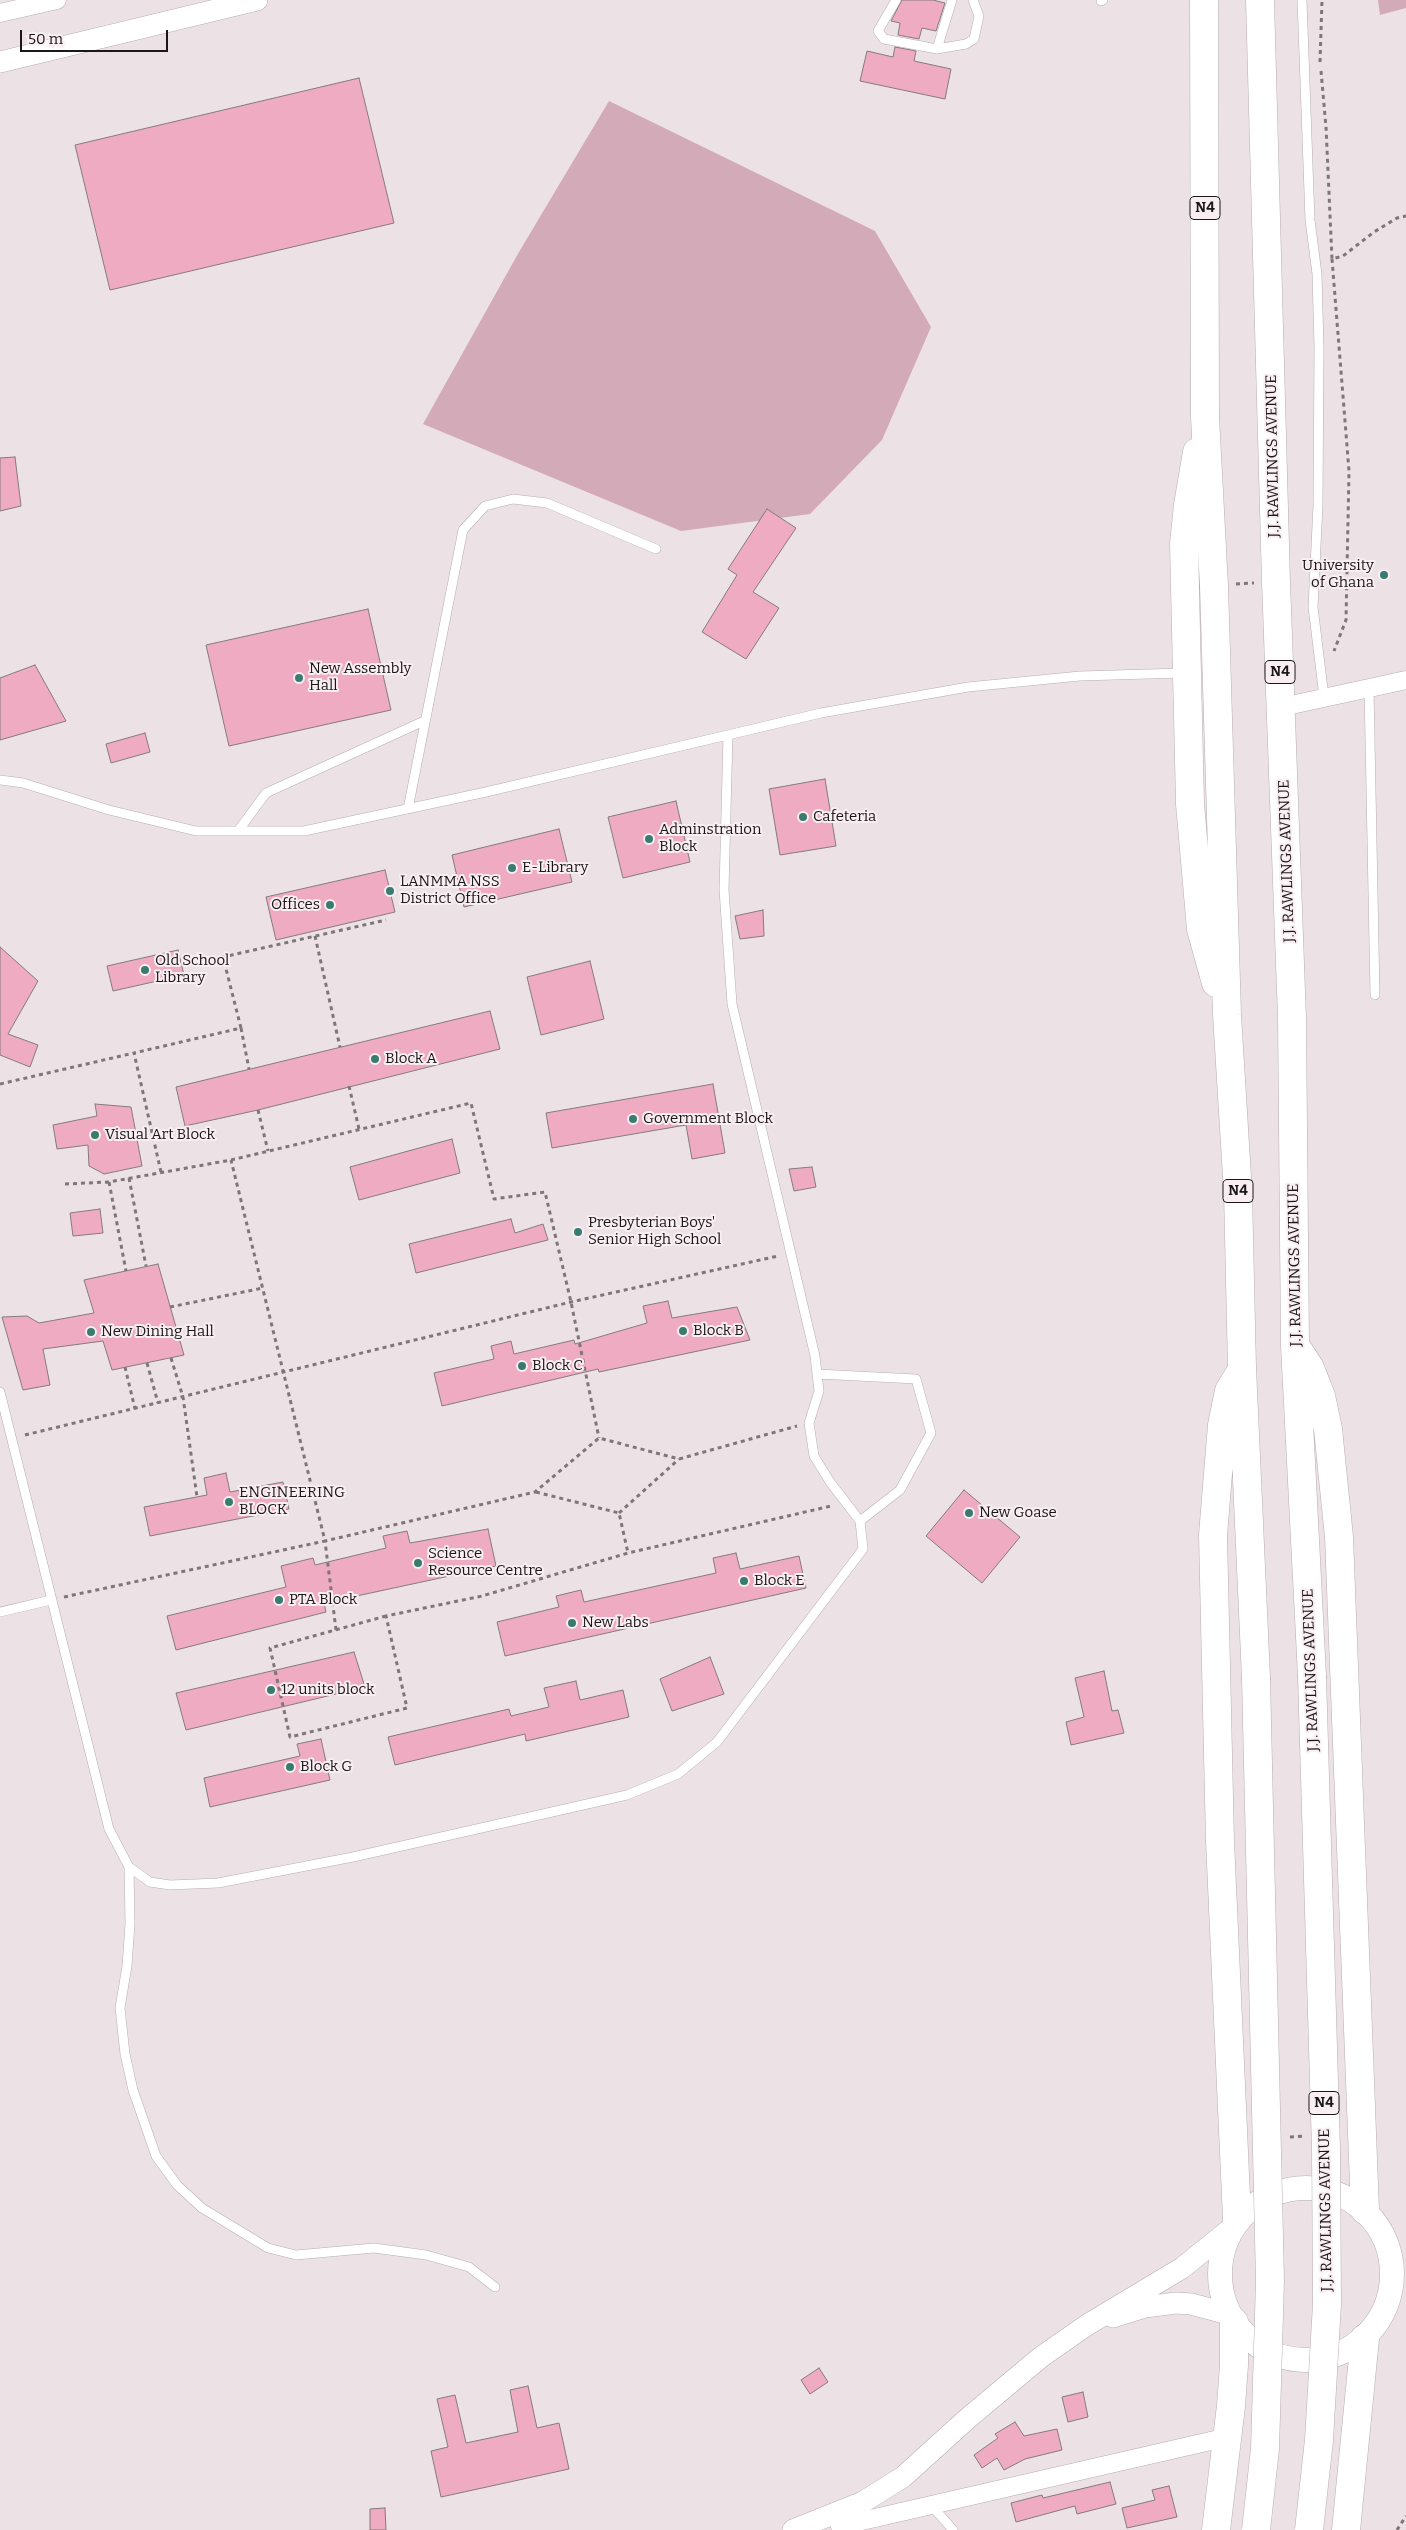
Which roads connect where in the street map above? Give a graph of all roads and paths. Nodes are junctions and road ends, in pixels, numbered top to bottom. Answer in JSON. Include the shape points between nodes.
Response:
{"nodes":[{"id":1,"x":57,"y":0,"type":"edge"},
{"id":2,"x":257,"y":0,"type":"edge"},
{"id":3,"x":896,"y":0,"type":"edge"},
{"id":4,"x":952,"y":0,"type":"edge"},
{"id":5,"x":973,"y":0,"type":"edge"},
{"id":6,"x":1204,"y":0,"type":"edge"},
{"id":7,"x":1260,"y":0,"type":"edge"},
{"id":8,"x":1302,"y":0,"type":"edge"},
{"id":9,"x":1322,"y":0,"type":"edge"},
{"id":10,"x":0,"y":13,"type":"edge"},
{"id":11,"x":937,"y":49,"type":"junction"},
{"id":12,"x":0,"y":62,"type":"edge"},
{"id":13,"x":1406,"y":216,"type":"edge"},
{"id":14,"x":1332,"y":259,"type":"junction"},
{"id":15,"x":1205,"y":417,"type":"junction"},
{"id":16,"x":656,"y":549,"type":"dead end"},
{"id":17,"x":1321,"y":671,"type":"junction"},
{"id":18,"x":1186,"y":673,"type":"junction"},
{"id":19,"x":1406,"y":680,"type":"edge"},
{"id":20,"x":1369,"y":688,"type":"junction"},
{"id":21,"x":1324,"y":697,"type":"junction"},
{"id":22,"x":1282,"y":707,"type":"junction"},
{"id":23,"x":424,"y":721,"type":"junction"},
{"id":24,"x":728,"y":735,"type":"junction"},
{"id":25,"x":0,"y":780,"type":"edge"},
{"id":26,"x":408,"y":809,"type":"junction"},
{"id":27,"x":238,"y":831,"type":"junction"},
{"id":28,"x":386,"y":920,"type":"dead end"},
{"id":29,"x":315,"y":936,"type":"junction"},
{"id":30,"x":1375,"y":995,"type":"dead end"},
{"id":31,"x":1227,"y":1015,"type":"junction"},
{"id":32,"x":241,"y":1028,"type":"junction"},
{"id":33,"x":340,"y":1047,"type":"dead end"},
{"id":34,"x":134,"y":1052,"type":"junction"},
{"id":35,"x":249,"y":1070,"type":"dead end"},
{"id":36,"x":0,"y":1084,"type":"edge"},
{"id":37,"x":349,"y":1086,"type":"dead end"},
{"id":38,"x":258,"y":1110,"type":"dead end"},
{"id":39,"x":359,"y":1130,"type":"junction"},
{"id":40,"x":268,"y":1151,"type":"junction"},
{"id":41,"x":231,"y":1160,"type":"junction"},
{"id":42,"x":161,"y":1172,"type":"junction"},
{"id":43,"x":129,"y":1178,"type":"junction"},
{"id":44,"x":109,"y":1182,"type":"junction"},
{"id":45,"x":65,"y":1184,"type":"dead end"},
{"id":46,"x":790,"y":1253,"type":"junction"},
{"id":47,"x":146,"y":1266,"type":"dead end"},
{"id":48,"x":126,"y":1270,"type":"dead end"},
{"id":49,"x":263,"y":1288,"type":"junction"},
{"id":50,"x":571,"y":1302,"type":"junction"},
{"id":51,"x":170,"y":1307,"type":"dead end"},
{"id":52,"x":1295,"y":1344,"type":"junction"},
{"id":53,"x":171,"y":1358,"type":"dead end"},
{"id":54,"x":147,"y":1363,"type":"dead end"},
{"id":55,"x":125,"y":1367,"type":"dead end"},
{"id":56,"x":1242,"y":1368,"type":"junction"},
{"id":57,"x":283,"y":1372,"type":"junction"},
{"id":58,"x":817,"y":1374,"type":"junction"},
{"id":59,"x":0,"y":1392,"type":"edge"},
{"id":60,"x":183,"y":1397,"type":"junction"},
{"id":61,"x":158,"y":1403,"type":"junction"},
{"id":62,"x":135,"y":1408,"type":"junction"},
{"id":63,"x":809,"y":1423,"type":"junction"},
{"id":64,"x":598,"y":1438,"type":"junction"},
{"id":65,"x":10,"y":1439,"type":"junction"},
{"id":66,"x":679,"y":1459,"type":"junction"},
{"id":67,"x":535,"y":1492,"type":"junction"},
{"id":68,"x":197,"y":1497,"type":"dead end"},
{"id":69,"x":846,"y":1502,"type":"junction"},
{"id":70,"x":619,"y":1513,"type":"junction"},
{"id":71,"x":860,"y":1521,"type":"junction"},
{"id":72,"x":325,"y":1541,"type":"junction"},
{"id":73,"x":628,"y":1553,"type":"junction"},
{"id":74,"x":51,"y":1600,"type":"junction"},
{"id":75,"x":0,"y":1612,"type":"edge"},
{"id":76,"x":386,"y":1616,"type":"junction"},
{"id":77,"x":336,"y":1630,"type":"junction"},
{"id":78,"x":129,"y":1867,"type":"junction"},
{"id":79,"x":1308,"y":2136,"type":"dead end"},
{"id":80,"x":1280,"y":2138,"type":"dead end"},
{"id":81,"x":1372,"y":2220,"type":"junction"},
{"id":82,"x":1233,"y":2225,"type":"junction"},
{"id":83,"x":1406,"y":2237,"type":"edge"},
{"id":84,"x":1399,"y":2276,"type":"edge"},
{"id":85,"x":495,"y":2287,"type":"dead end"},
{"id":86,"x":1232,"y":2318,"type":"junction"},
{"id":87,"x":1087,"y":2325,"type":"junction"},
{"id":88,"x":1365,"y":2338,"type":"junction"},
{"id":89,"x":1228,"y":2437,"type":"junction"},
{"id":90,"x":931,"y":2505,"type":"junction"},
{"id":91,"x":1406,"y":2516,"type":"edge"},
{"id":92,"x":840,"y":2522,"type":"edge"},
{"id":93,"x":793,"y":2530,"type":"edge"},
{"id":94,"x":953,"y":2530,"type":"edge"},
{"id":95,"x":1216,"y":2530,"type":"edge"},
{"id":96,"x":1256,"y":2530,"type":"edge"},
{"id":97,"x":1309,"y":2530,"type":"edge"},
{"id":98,"x":1346,"y":2530,"type":"edge"},
{"id":99,"x":1397,"y":2530,"type":"edge"}],
"edges":[{"from":1,"to":10,"type":"street"},
{"from":2,"to":12,"type":"street"},
{"from":3,"to":11,"type":"lane","via":[[878,31],[880,35],[884,39]]},
{"from":4,"to":11,"type":"lane"},
{"from":5,"to":11,"type":"lane","via":[[979,16],[974,39],[960,46]]},
{"from":6,"to":15,"type":"highway","number":"N4"},
{"from":7,"to":22,"type":"highway","name":"J.J. RAWLINGS AVENUE","number":"N4"},
{"from":8,"to":17,"type":"lane","via":[[1310,211],[1320,347],[1313,607]]},
{"from":9,"to":14,"type":"path","via":[[1320,65]]},
{"from":13,"to":14,"type":"path","via":[[1374,232],[1344,256]]},
{"from":14,"to":17,"type":"path","via":[[1349,471],[1347,584],[1346,620]]},
{"from":15,"to":18,"type":"highway","via":[[1192,470],[1184,544]]},
{"from":15,"to":31,"type":"highway","number":"N4","via":[[1214,586]]},
{"from":16,"to":23,"type":"lane","via":[[547,503],[513,499],[485,506],[463,530]]},
{"from":17,"to":21,"type":"lane"},
{"from":18,"to":24,"type":"lane","via":[[1080,676],[968,687],[821,713]]},
{"from":18,"to":31,"type":"highway","via":[[1190,804],[1201,929]]},
{"from":19,"to":20,"type":"street"},
{"from":20,"to":21,"type":"street"},
{"from":20,"to":30,"type":"lane"},
{"from":21,"to":22,"type":"street"},
{"from":22,"to":52,"type":"highway","name":"J.J. RAWLINGS AVENUE","number":"N4","via":[[1292,1018]]},
{"from":23,"to":26,"type":"lane"},
{"from":23,"to":27,"type":"lane","via":[[266,793]]},
{"from":24,"to":26,"type":"lane"},
{"from":24,"to":46,"type":"lane","via":[[724,890],[732,1004]]},
{"from":25,"to":27,"type":"lane","via":[[23,783],[109,810],[196,831]]},
{"from":26,"to":27,"type":"lane","via":[[304,831]]},
{"from":28,"to":29,"type":"path"},
{"from":29,"to":32,"type":"path","via":[[223,957]]},
{"from":29,"to":33,"type":"path"},
{"from":31,"to":56,"type":"highway","number":"N4","via":[[1238,1193]]},
{"from":32,"to":34,"type":"path"},
{"from":32,"to":35,"type":"path"},
{"from":34,"to":36,"type":"path"},
{"from":34,"to":42,"type":"path"},
{"from":37,"to":39,"type":"path"},
{"from":38,"to":40,"type":"path"},
{"from":39,"to":40,"type":"path"},
{"from":39,"to":50,"type":"path","via":[[471,1103],[494,1199],[545,1192]]},
{"from":40,"to":41,"type":"path"},
{"from":41,"to":42,"type":"path"},
{"from":41,"to":49,"type":"path"},
{"from":42,"to":43,"type":"path"},
{"from":43,"to":44,"type":"path"},
{"from":43,"to":47,"type":"path"},
{"from":44,"to":45,"type":"path"},
{"from":44,"to":48,"type":"path"},
{"from":46,"to":50,"type":"path"},
{"from":46,"to":58,"type":"lane"},
{"from":49,"to":51,"type":"path"},
{"from":49,"to":57,"type":"path"},
{"from":50,"to":57,"type":"path"},
{"from":50,"to":64,"type":"path"},
{"from":52,"to":81,"type":"highway","via":[[1310,1368],[1321,1396],[1328,1429],[1339,1536]]},
{"from":52,"to":97,"type":"highway","name":"J.J. RAWLINGS AVENUE","number":"N4","bridge":true,"via":[[1312,1676],[1326,2149],[1327,2304],[1319,2440]]},
{"from":53,"to":60,"type":"path"},
{"from":54,"to":61,"type":"path"},
{"from":55,"to":62,"type":"path"},
{"from":56,"to":82,"type":"highway","via":[[1229,1391],[1222,1425],[1214,1535]]},
{"from":56,"to":96,"type":"highway","number":"N4","bridge":true,"via":[[1256,1678],[1269,2160],[1270,2281],[1265,2449]]},
{"from":57,"to":60,"type":"path"},
{"from":57,"to":72,"type":"path"},
{"from":58,"to":63,"type":"lane","via":[[819,1391]]},
{"from":58,"to":71,"type":"lane","via":[[916,1379],[931,1433],[900,1490]]},
{"from":59,"to":65,"type":"lane"},
{"from":60,"to":61,"type":"path"},
{"from":60,"to":68,"type":"path"},
{"from":61,"to":62,"type":"path"},
{"from":62,"to":65,"type":"path"},
{"from":63,"to":66,"type":"path"},
{"from":63,"to":69,"type":"lane","via":[[814,1456]]},
{"from":64,"to":66,"type":"path"},
{"from":64,"to":67,"type":"path"},
{"from":65,"to":74,"type":"lane"},
{"from":66,"to":70,"type":"path"},
{"from":67,"to":70,"type":"path"},
{"from":67,"to":72,"type":"path"},
{"from":69,"to":71,"type":"lane"},
{"from":69,"to":73,"type":"path"},
{"from":70,"to":73,"type":"path"},
{"from":71,"to":78,"type":"lane","via":[[863,1549],[848,1570],[717,1742],[678,1774],[627,1795],[218,1884],[170,1886],[150,1882]]},
{"from":72,"to":74,"type":"path"},
{"from":72,"to":77,"type":"path"},
{"from":73,"to":76,"type":"path","via":[[482,1596]]},
{"from":74,"to":75,"type":"lane"},
{"from":74,"to":78,"type":"lane","via":[[109,1829]]},
{"from":76,"to":77,"type":"path"},
{"from":76,"to":77,"type":"path","via":[[407,1708],[290,1736],[270,1648]]},
{"from":78,"to":85,"type":"lane","via":[[129,1941],[120,2008],[125,2054],[133,2090],[156,2156],[177,2185],[202,2208],[268,2248],[296,2255],[374,2248],[426,2255],[469,2267]]},
{"from":79,"to":80,"type":"path"},
{"from":81,"to":82,"type":"main road","via":[[1343,2196],[1316,2188],[1288,2190],[1263,2200]]},
{"from":81,"to":83,"type":"main road"},
{"from":81,"to":84,"type":"main road","via":[[1388,2246],[1392,2265]]},
{"from":82,"to":86,"type":"main road","via":[[1220,2272],[1221,2290]]},
{"from":82,"to":87,"type":"street","via":[[1182,2268]]},
{"from":84,"to":88,"type":"main road","via":[[1379,2320]]},
{"from":86,"to":87,"type":"street","via":[[1191,2304],[1176,2303],[1145,2307]]},
{"from":86,"to":88,"type":"main road","via":[[1258,2345],[1284,2357],[1314,2359],[1342,2352]]},
{"from":86,"to":89,"type":"highway","via":[[1234,2365]]},
{"from":87,"to":92,"type":"street","via":[[1004,2387],[903,2477],[862,2502]]},
{"from":88,"to":98,"type":"highway"},
{"from":89,"to":90,"type":"street"},
{"from":89,"to":95,"type":"highway"},
{"from":90,"to":92,"type":"street"},
{"from":90,"to":94,"type":"lane"},
{"from":91,"to":99,"type":"path"},
{"from":92,"to":93,"type":"street"}]}
